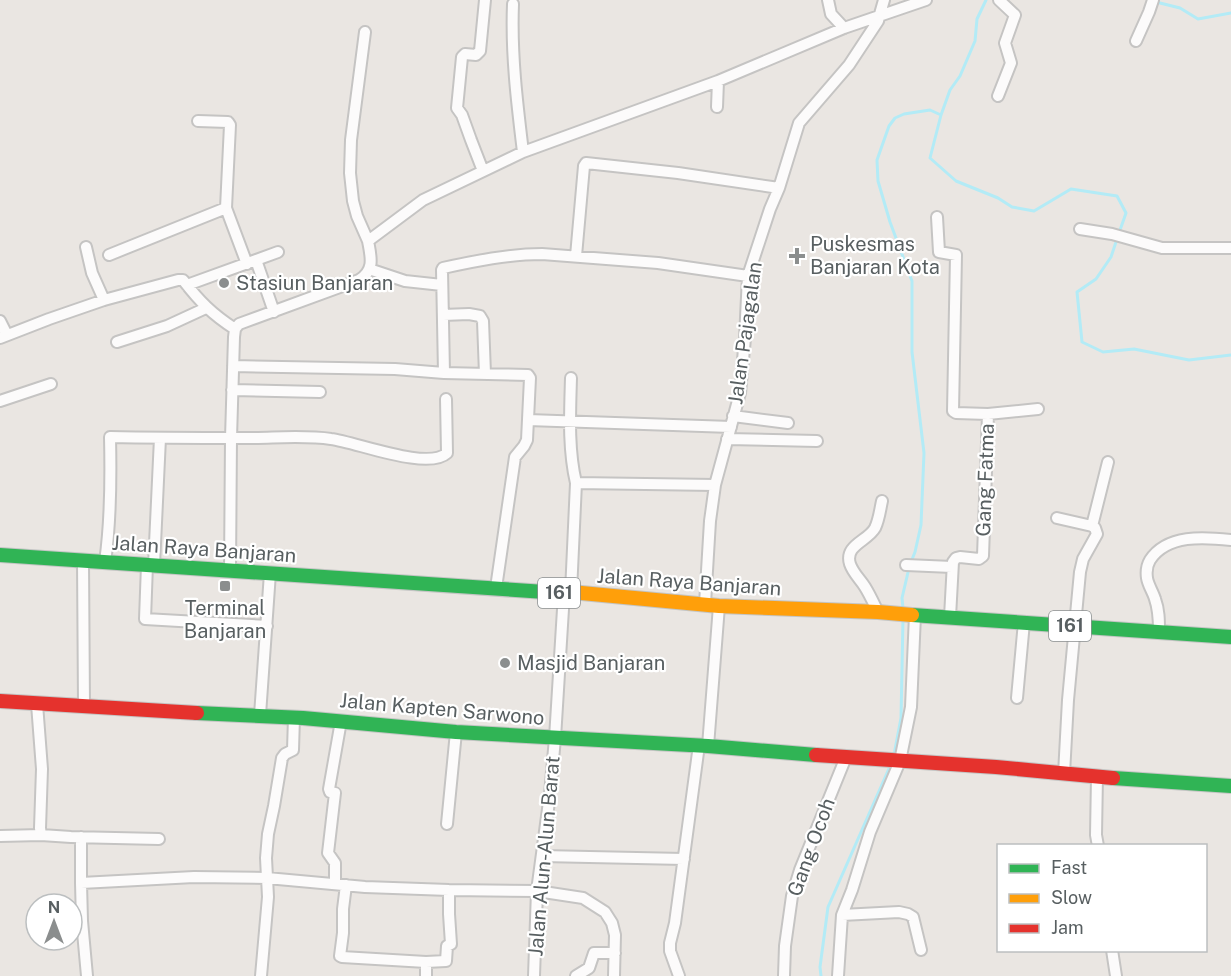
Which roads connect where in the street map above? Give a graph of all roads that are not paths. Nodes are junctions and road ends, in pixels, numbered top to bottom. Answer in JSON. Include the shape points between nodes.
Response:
{"nodes":[{"id":1,"x":485,"y":0,"type":"edge"},
{"id":2,"x":828,"y":0,"type":"edge"},
{"id":3,"x":884,"y":0,"type":"edge"},
{"id":4,"x":926,"y":0,"type":"edge"},
{"id":5,"x":1153,"y":0,"type":"edge"},
{"id":6,"x":1000,"y":1,"type":"edge"},
{"id":7,"x":513,"y":4,"type":"dead end"},
{"id":8,"x":880,"y":15,"type":"junction"},
{"id":9,"x":844,"y":28,"type":"junction"},
{"id":10,"x":365,"y":32,"type":"dead end"},
{"id":11,"x":1136,"y":40,"type":"dead end"},
{"id":12,"x":718,"y":81,"type":"junction"},
{"id":13,"x":998,"y":96,"type":"dead end"},
{"id":14,"x":717,"y":107,"type":"dead end"},
{"id":15,"x":198,"y":121,"type":"dead end"},
{"id":16,"x":523,"y":152,"type":"junction"},
{"id":17,"x":483,"y":171,"type":"junction"},
{"id":18,"x":779,"y":188,"type":"junction"},
{"id":19,"x":226,"y":208,"type":"junction"},
{"id":20,"x":937,"y":217,"type":"dead end"},
{"id":21,"x":1080,"y":229,"type":"dead end"},
{"id":22,"x":368,"y":241,"type":"junction"},
{"id":23,"x":86,"y":248,"type":"dead end"},
{"id":24,"x":1231,"y":248,"type":"edge"},
{"id":25,"x":278,"y":252,"type":"dead end"},
{"id":26,"x":109,"y":255,"type":"dead end"},
{"id":27,"x":576,"y":256,"type":"junction"},
{"id":28,"x":251,"y":262,"type":"junction"},
{"id":29,"x":369,"y":269,"type":"junction"},
{"id":30,"x":748,"y":276,"type":"junction"},
{"id":31,"x":187,"y":285,"type":"junction"},
{"id":32,"x":442,"y":285,"type":"junction"},
{"id":33,"x":104,"y":300,"type":"junction"},
{"id":34,"x":206,"y":308,"type":"junction"},
{"id":35,"x":274,"y":312,"type":"junction"},
{"id":36,"x":442,"y":315,"type":"junction"},
{"id":37,"x":0,"y":321,"type":"edge"},
{"id":38,"x":235,"y":329,"type":"junction"},
{"id":39,"x":4,"y":337,"type":"edge"},
{"id":40,"x":117,"y":342,"type":"dead end"},
{"id":41,"x":233,"y":366,"type":"junction"},
{"id":42,"x":444,"y":373,"type":"junction"},
{"id":43,"x":485,"y":374,"type":"junction"},
{"id":44,"x":571,"y":378,"type":"dead end"},
{"id":45,"x":51,"y":384,"type":"dead end"},
{"id":46,"x":232,"y":390,"type":"junction"},
{"id":47,"x":320,"y":392,"type":"dead end"},
{"id":48,"x":446,"y":399,"type":"dead end"},
{"id":49,"x":0,"y":401,"type":"edge"},
{"id":50,"x":1038,"y":410,"type":"dead end"},
{"id":51,"x":988,"y":414,"type":"junction"},
{"id":52,"x":734,"y":416,"type":"junction"},
{"id":53,"x":528,"y":420,"type":"junction"},
{"id":54,"x":570,"y":423,"type":"junction"},
{"id":55,"x":788,"y":423,"type":"dead end"},
{"id":56,"x":731,"y":428,"type":"junction"},
{"id":57,"x":160,"y":438,"type":"junction"},
{"id":58,"x":231,"y":438,"type":"junction"},
{"id":59,"x":727,"y":440,"type":"junction"},
{"id":60,"x":817,"y":441,"type":"dead end"},
{"id":61,"x":1108,"y":462,"type":"dead end"},
{"id":62,"x":576,"y":483,"type":"junction"},
{"id":63,"x":715,"y":485,"type":"junction"},
{"id":64,"x":882,"y":501,"type":"dead end"},
{"id":65,"x":1057,"y":518,"type":"dead end"},
{"id":66,"x":1092,"y":526,"type":"junction"},
{"id":67,"x":1231,"y":540,"type":"edge"},
{"id":68,"x":0,"y":555,"type":"edge"},
{"id":69,"x":83,"y":561,"type":"junction"},
{"id":70,"x":105,"y":562,"type":"junction"},
{"id":71,"x":151,"y":565,"type":"junction"},
{"id":72,"x":906,"y":565,"type":"dead end"},
{"id":73,"x":952,"y":567,"type":"junction"},
{"id":74,"x":230,"y":570,"type":"junction"},
{"id":75,"x":270,"y":573,"type":"junction"},
{"id":76,"x":496,"y":588,"type":"junction"},
{"id":77,"x":567,"y":593,"type":"junction"},
{"id":78,"x":712,"y":605,"type":"junction"},
{"id":79,"x":883,"y":613,"type":"junction"},
{"id":80,"x":912,"y":615,"type":"junction"},
{"id":81,"x":950,"y":617,"type":"junction"},
{"id":82,"x":1024,"y":622,"type":"junction"},
{"id":83,"x":267,"y":626,"type":"junction"},
{"id":84,"x":1075,"y":627,"type":"junction"},
{"id":85,"x":1159,"y":631,"type":"junction"},
{"id":86,"x":1231,"y":637,"type":"edge"},
{"id":87,"x":1017,"y":698,"type":"dead end"},
{"id":88,"x":0,"y":701,"type":"edge"},
{"id":89,"x":37,"y":704,"type":"junction"},
{"id":90,"x":84,"y":706,"type":"junction"},
{"id":91,"x":260,"y":715,"type":"junction"},
{"id":92,"x":294,"y":717,"type":"junction"},
{"id":93,"x":341,"y":721,"type":"junction"},
{"id":94,"x":456,"y":732,"type":"junction"},
{"id":95,"x":555,"y":738,"type":"junction"},
{"id":96,"x":704,"y":746,"type":"junction"},
{"id":97,"x":846,"y":757,"type":"junction"},
{"id":98,"x":891,"y":760,"type":"junction"},
{"id":99,"x":1064,"y":774,"type":"junction"},
{"id":100,"x":1097,"y":776,"type":"junction"},
{"id":101,"x":1231,"y":786,"type":"edge"},
{"id":102,"x":447,"y":824,"type":"dead end"},
{"id":103,"x":41,"y":835,"type":"junction"},
{"id":104,"x":0,"y":836,"type":"edge"},
{"id":105,"x":81,"y":837,"type":"junction"},
{"id":106,"x":159,"y":839,"type":"dead end"},
{"id":107,"x":1098,"y":844,"type":"edge"},
{"id":108,"x":542,"y":856,"type":"junction"},
{"id":109,"x":684,"y":859,"type":"junction"},
{"id":110,"x":267,"y":878,"type":"junction"},
{"id":111,"x":81,"y":883,"type":"junction"},
{"id":112,"x":340,"y":885,"type":"junction"},
{"id":113,"x":449,"y":890,"type":"junction"},
{"id":114,"x":537,"y":891,"type":"junction"},
{"id":115,"x":842,"y":915,"type":"junction"},
{"id":116,"x":921,"y":950,"type":"dead end"},
{"id":117,"x":1112,"y":952,"type":"edge"},
{"id":118,"x":615,"y":953,"type":"junction"},
{"id":119,"x":426,"y":962,"type":"junction"},
{"id":120,"x":87,"y":976,"type":"edge"},
{"id":121,"x":261,"y":976,"type":"edge"},
{"id":122,"x":426,"y":976,"type":"edge"},
{"id":123,"x":534,"y":976,"type":"edge"},
{"id":124,"x":576,"y":976,"type":"edge"},
{"id":125,"x":614,"y":976,"type":"edge"},
{"id":126,"x":679,"y":976,"type":"edge"},
{"id":127,"x":784,"y":976,"type":"edge"},
{"id":128,"x":838,"y":976,"type":"edge"},
{"id":129,"x":1114,"y":976,"type":"edge"}],
"edges":[{"from":1,"to":17,"type":"street","via":[[480,51],[462,57],[457,108]]},
{"from":2,"to":9,"type":"street","via":[[831,14]]},
{"from":3,"to":8,"type":"street","name":"Jalan Pajagalan"},
{"from":4,"to":8,"type":"street"},
{"from":5,"to":11,"type":"street"},
{"from":6,"to":13,"type":"street","via":[[1015,15],[1005,39],[1011,63]]},
{"from":7,"to":16,"type":"street"},
{"from":8,"to":9,"type":"street"},
{"from":8,"to":18,"type":"street","name":"Jalan Pajagalan","via":[[849,65],[799,123]]},
{"from":9,"to":12,"type":"street"},
{"from":10,"to":22,"type":"street","via":[[350,173],[353,201]]},
{"from":12,"to":14,"type":"street"},
{"from":12,"to":16,"type":"street"},
{"from":15,"to":19,"type":"street","via":[[230,125]]},
{"from":16,"to":17,"type":"street"},
{"from":17,"to":22,"type":"street","via":[[423,200]]},
{"from":18,"to":27,"type":"street","via":[[587,162]]},
{"from":18,"to":30,"type":"street","name":"Jalan Pajagalan"},
{"from":19,"to":26,"type":"street"},
{"from":19,"to":28,"type":"street"},
{"from":20,"to":51,"type":"street","name":"Gang Fatma","via":[[939,252],[956,255],[953,411]]},
{"from":21,"to":24,"type":"street","via":[[1162,248]]},
{"from":22,"to":29,"type":"street"},
{"from":23,"to":33,"type":"street"},
{"from":25,"to":28,"type":"street"},
{"from":27,"to":30,"type":"street"},
{"from":27,"to":32,"type":"street","via":[[528,254],[445,268]]},
{"from":28,"to":31,"type":"street"},
{"from":28,"to":35,"type":"street"},
{"from":29,"to":32,"type":"street","via":[[405,281]]},
{"from":29,"to":35,"type":"street","via":[[359,280]]},
{"from":30,"to":52,"type":"street","name":"Jalan Pajagalan","via":[[740,393]]},
{"from":31,"to":33,"type":"street","via":[[178,280]]},
{"from":31,"to":34,"type":"street"},
{"from":32,"to":36,"type":"street"},
{"from":33,"to":39,"type":"street"},
{"from":34,"to":38,"type":"street"},
{"from":34,"to":40,"type":"street"},
{"from":35,"to":38,"type":"street"},
{"from":36,"to":42,"type":"street"},
{"from":36,"to":43,"type":"street","via":[[480,316]]},
{"from":37,"to":39,"type":"street"},
{"from":38,"to":41,"type":"street"},
{"from":41,"to":42,"type":"street"},
{"from":41,"to":46,"type":"street"},
{"from":42,"to":43,"type":"street"},
{"from":43,"to":53,"type":"street","via":[[529,376]]},
{"from":44,"to":54,"type":"street","name":"Jalan Alun-Alun Barat"},
{"from":45,"to":49,"type":"street"},
{"from":46,"to":47,"type":"street"},
{"from":46,"to":58,"type":"street"},
{"from":48,"to":58,"type":"street","via":[[447,453],[434,459],[377,451],[332,439]]},
{"from":50,"to":51,"type":"street"},
{"from":51,"to":73,"type":"street","name":"Gang Fatma","via":[[983,556],[979,560],[956,558]]},
{"from":52,"to":55,"type":"street"},
{"from":52,"to":56,"type":"street","name":"Jalan Pajagalan"},
{"from":53,"to":54,"type":"street"},
{"from":53,"to":76,"type":"street","via":[[526,443],[515,457]]},
{"from":54,"to":56,"type":"street"},
{"from":54,"to":62,"type":"street","name":"Jalan Alun-Alun Barat"},
{"from":56,"to":59,"type":"street","name":"Jalan Pajagalan"},
{"from":57,"to":58,"type":"street"},
{"from":57,"to":70,"type":"street","via":[[110,437],[111,496]]},
{"from":57,"to":71,"type":"street"},
{"from":58,"to":74,"type":"street"},
{"from":59,"to":60,"type":"street"},
{"from":59,"to":63,"type":"street","name":"Jalan Pajagalan"},
{"from":61,"to":66,"type":"street"},
{"from":62,"to":63,"type":"street"},
{"from":62,"to":77,"type":"street","name":"Jalan Alun-Alun Barat"},
{"from":63,"to":78,"type":"street","name":"Jalan Pajagalan","via":[[710,521]]},
{"from":64,"to":79,"type":"street","via":[[872,533],[851,550],[849,560]]},
{"from":65,"to":66,"type":"street"},
{"from":66,"to":84,"type":"street","via":[[1097,534],[1083,559]]},
{"from":67,"to":85,"type":"street","via":[[1179,540],[1157,550],[1146,569],[1159,613]]},
{"from":68,"to":69,"type":"street","name":"Jalan Raya Banjaran","number":"161"},
{"from":69,"to":70,"type":"street","name":"Jalan Raya Banjaran","number":"161"},
{"from":69,"to":90,"type":"street"},
{"from":70,"to":71,"type":"street","name":"Jalan Raya Banjaran","number":"161"},
{"from":71,"to":74,"type":"street","name":"Jalan Raya Banjaran","number":"161"},
{"from":71,"to":83,"type":"street","via":[[145,619]]},
{"from":72,"to":73,"type":"street"},
{"from":73,"to":81,"type":"street"},
{"from":74,"to":75,"type":"street","name":"Jalan Raya Banjaran","number":"161"},
{"from":75,"to":76,"type":"street","name":"Jalan Raya Banjaran","number":"161"},
{"from":75,"to":83,"type":"street"},
{"from":76,"to":77,"type":"street","name":"Jalan Raya Banjaran","number":"161"},
{"from":77,"to":78,"type":"street","name":"Jalan Raya Banjaran","number":"161"},
{"from":77,"to":95,"type":"street","name":"Jalan Alun-Alun Barat"},
{"from":78,"to":79,"type":"street","name":"Jalan Raya Banjaran","number":"161"},
{"from":78,"to":96,"type":"street","name":"Jalan Pajagalan"},
{"from":79,"to":80,"type":"street","name":"Jalan Raya Banjaran","number":"161"},
{"from":80,"to":81,"type":"street","name":"Jalan Raya Banjaran","number":"161"},
{"from":80,"to":98,"type":"street","via":[[910,707]]},
{"from":81,"to":82,"type":"street","name":"Jalan Raya Banjaran","number":"161"},
{"from":82,"to":84,"type":"street","name":"Jalan Raya Banjaran","number":"161"},
{"from":82,"to":87,"type":"street"},
{"from":83,"to":91,"type":"street"},
{"from":84,"to":85,"type":"street","name":"Jalan Raya Banjaran","number":"161"},
{"from":84,"to":99,"type":"street"},
{"from":85,"to":86,"type":"street","name":"Jalan Raya Banjaran","number":"161"},
{"from":88,"to":89,"type":"street","name":"Jalan Kapten Sarwono"},
{"from":89,"to":90,"type":"street","name":"Jalan Kapten Sarwono"},
{"from":89,"to":103,"type":"street","via":[[42,769]]},
{"from":90,"to":91,"type":"street","name":"Jalan Kapten Sarwono"},
{"from":91,"to":92,"type":"street","name":"Jalan Kapten Sarwono"},
{"from":92,"to":93,"type":"street","name":"Jalan Kapten Sarwono"},
{"from":92,"to":110,"type":"street","via":[[292,750],[282,758],[268,834]]},
{"from":93,"to":94,"type":"street","name":"Jalan Kapten Sarwono"},
{"from":93,"to":112,"type":"street","via":[[329,789],[334,793],[328,852]]},
{"from":94,"to":95,"type":"street","name":"Jalan Kapten Sarwono"},
{"from":94,"to":102,"type":"street"},
{"from":95,"to":96,"type":"street","name":"Jalan Kapten Sarwono"},
{"from":95,"to":108,"type":"street","name":"Jalan Alun-Alun Barat"},
{"from":96,"to":97,"type":"street","name":"Jalan Kapten Sarwono"},
{"from":96,"to":109,"type":"street"},
{"from":97,"to":98,"type":"street","name":"Jalan Kapten Sarwono"},
{"from":97,"to":127,"type":"street","name":"Gang Ocoh","via":[[792,896]]},
{"from":98,"to":99,"type":"street","name":"Jalan Kapten Sarwono"},
{"from":98,"to":115,"type":"street"},
{"from":99,"to":100,"type":"street","name":"Jalan Kapten Sarwono"},
{"from":100,"to":101,"type":"street","name":"Jalan Kapten Sarwono"},
{"from":100,"to":107,"type":"street"},
{"from":103,"to":104,"type":"street"},
{"from":103,"to":105,"type":"street"},
{"from":105,"to":106,"type":"street"},
{"from":105,"to":111,"type":"street"},
{"from":108,"to":109,"type":"street"},
{"from":108,"to":114,"type":"street","name":"Jalan Alun-Alun Barat"},
{"from":109,"to":126,"type":"street","via":[[670,943]]},
{"from":110,"to":111,"type":"street","via":[[165,877]]},
{"from":110,"to":112,"type":"street"},
{"from":110,"to":121,"type":"street"},
{"from":111,"to":120,"type":"street"},
{"from":112,"to":113,"type":"street"},
{"from":112,"to":119,"type":"street","via":[[340,956]]},
{"from":113,"to":114,"type":"street"},
{"from":113,"to":119,"type":"street","via":[[451,944],[447,946],[446,960]]},
{"from":114,"to":118,"type":"street","via":[[583,898],[606,912],[615,935]]},
{"from":114,"to":123,"type":"street","name":"Jalan Alun-Alun Barat"},
{"from":115,"to":116,"type":"street","via":[[909,914]]},
{"from":115,"to":128,"type":"street"},
{"from":117,"to":129,"type":"street"},
{"from":118,"to":124,"type":"street","via":[[594,953],[589,968]]},
{"from":118,"to":125,"type":"street"},
{"from":119,"to":122,"type":"street"}]}
